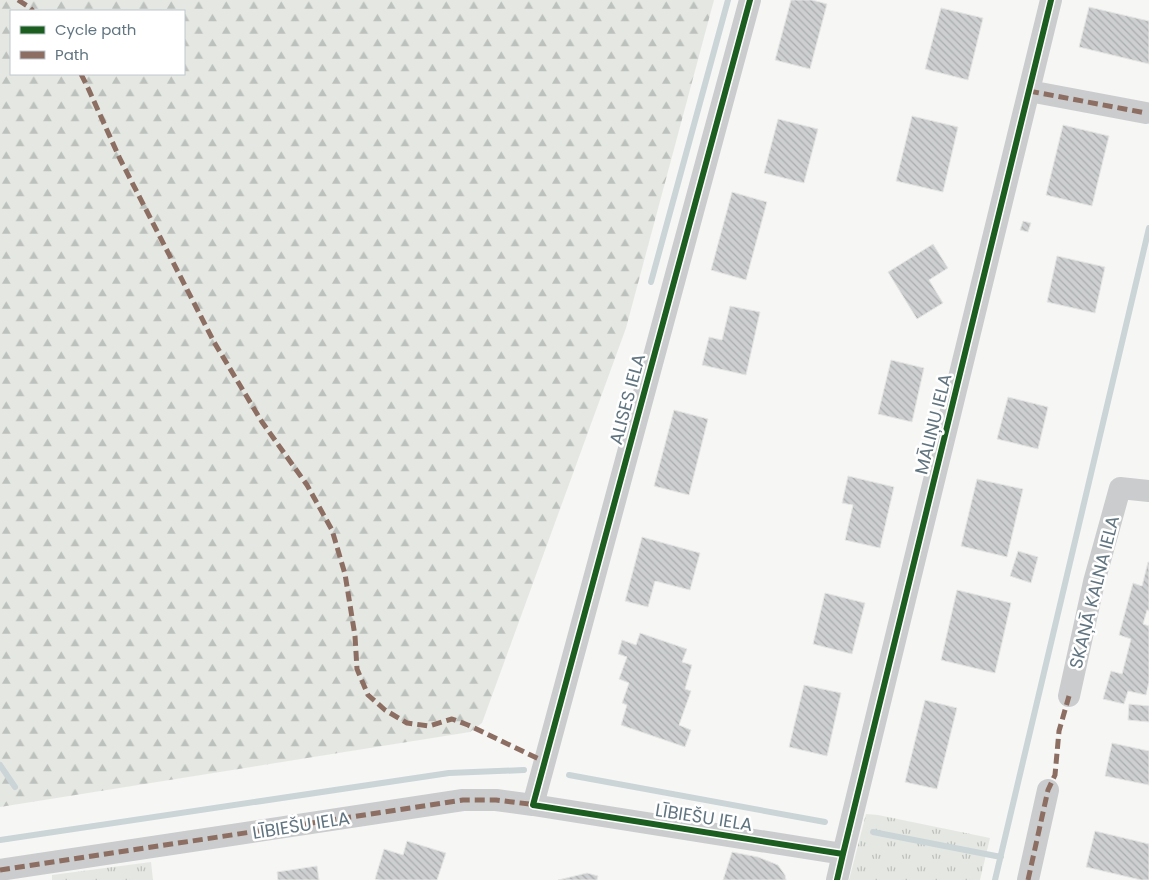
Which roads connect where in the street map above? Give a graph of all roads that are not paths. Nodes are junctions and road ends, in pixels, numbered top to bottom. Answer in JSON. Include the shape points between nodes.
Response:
{"nodes":[{"id":1,"x":750,"y":0,"type":"edge"},
{"id":2,"x":1051,"y":0,"type":"edge"},
{"id":3,"x":1029,"y":91,"type":"junction"},
{"id":4,"x":1146,"y":113,"type":"dead end"},
{"id":5,"x":1149,"y":491,"type":"edge"},
{"id":6,"x":1069,"y":696,"type":"dead end"},
{"id":7,"x":1048,"y":790,"type":"dead end"},
{"id":8,"x":533,"y":805,"type":"junction"},
{"id":9,"x":844,"y":854,"type":"junction"},
{"id":10,"x":0,"y":870,"type":"edge"},
{"id":11,"x":838,"y":880,"type":"edge"},
{"id":12,"x":1028,"y":880,"type":"edge"}],
"edges":[{"from":1,"to":8,"type":"street","name":"ALISES IELA"},
{"from":2,"to":3,"type":"street","name":"MĀLIŅU IELA"},
{"from":3,"to":4,"type":"street"},
{"from":3,"to":9,"type":"street","name":"MĀLIŅU IELA"},
{"from":5,"to":6,"type":"street","name":"SKAŅĀ KALNA IELA","via":[[1120,488],[1094,582]]},
{"from":7,"to":12,"type":"street"},
{"from":8,"to":9,"type":"street","name":"LĪBIEŠU IELA"},
{"from":8,"to":10,"type":"street","name":"LĪBIEŠU IELA","via":[[464,800]]},
{"from":9,"to":11,"type":"street"}]}
